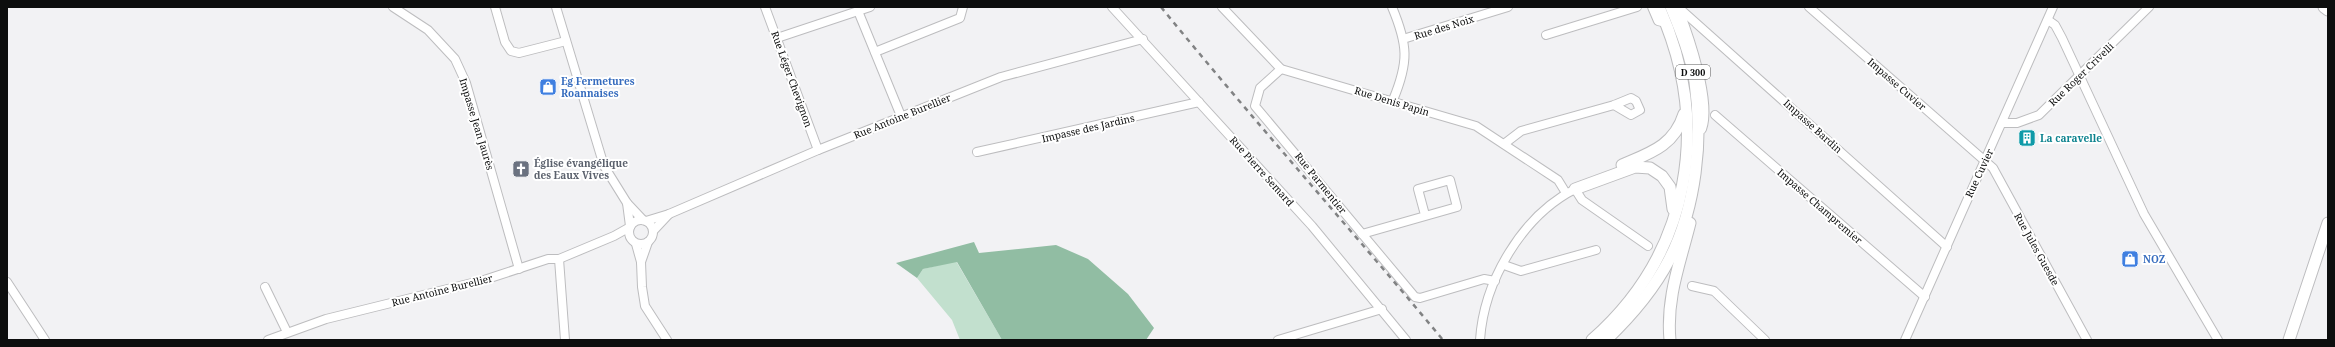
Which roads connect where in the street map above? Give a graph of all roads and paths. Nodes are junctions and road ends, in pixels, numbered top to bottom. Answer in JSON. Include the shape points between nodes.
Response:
{"nodes":[{"id":1,"x":393,"y":7,"type":"edge"},
{"id":2,"x":495,"y":7,"type":"edge"},
{"id":3,"x":556,"y":7,"type":"edge"},
{"id":4,"x":765,"y":7,"type":"edge"},
{"id":5,"x":870,"y":7,"type":"edge"},
{"id":6,"x":962,"y":7,"type":"edge"},
{"id":7,"x":1112,"y":7,"type":"edge"},
{"id":8,"x":1222,"y":7,"type":"edge"},
{"id":9,"x":1392,"y":7,"type":"edge"},
{"id":10,"x":1508,"y":7,"type":"edge"},
{"id":11,"x":1637,"y":7,"type":"edge"},
{"id":12,"x":1652,"y":7,"type":"edge"},
{"id":13,"x":1659,"y":7,"type":"edge"},
{"id":14,"x":1671,"y":7,"type":"edge"},
{"id":15,"x":1678,"y":7,"type":"edge"},
{"id":16,"x":1809,"y":7,"type":"edge"},
{"id":17,"x":2053,"y":7,"type":"edge"},
{"id":18,"x":2149,"y":7,"type":"edge"},
{"id":19,"x":2324,"y":7,"type":"edge"},
{"id":20,"x":2328,"y":10,"type":"edge"},
{"id":21,"x":858,"y":11,"type":"junction"},
{"id":22,"x":2048,"y":20,"type":"junction"},
{"id":23,"x":1666,"y":22,"type":"junction"},
{"id":24,"x":1546,"y":35,"type":"dead end"},
{"id":25,"x":777,"y":38,"type":"junction"},
{"id":26,"x":1143,"y":39,"type":"junction"},
{"id":27,"x":1403,"y":39,"type":"junction"},
{"id":28,"x":566,"y":41,"type":"junction"},
{"id":29,"x":875,"y":52,"type":"junction"},
{"id":30,"x":1281,"y":69,"type":"junction"},
{"id":31,"x":2079,"y":77,"type":"junction"},
{"id":32,"x":1393,"y":100,"type":"junction"},
{"id":33,"x":1199,"y":102,"type":"junction"},
{"id":34,"x":1614,"y":105,"type":"dead end"},
{"id":35,"x":1686,"y":108,"type":"junction"},
{"id":36,"x":1715,"y":115,"type":"dead end"},
{"id":37,"x":901,"y":116,"type":"junction"},
{"id":38,"x":2003,"y":123,"type":"junction"},
{"id":39,"x":1693,"y":142,"type":"junction"},
{"id":40,"x":1504,"y":144,"type":"junction"},
{"id":41,"x":818,"y":150,"type":"junction"},
{"id":42,"x":977,"y":152,"type":"dead end"},
{"id":43,"x":1985,"y":161,"type":"junction"},
{"id":44,"x":1593,"y":181,"type":"junction"},
{"id":45,"x":1693,"y":184,"type":"junction"},
{"id":46,"x":1571,"y":191,"type":"junction"},
{"id":47,"x":627,"y":203,"type":"junction"},
{"id":48,"x":669,"y":214,"type":"junction"},
{"id":49,"x":1426,"y":215,"type":"junction"},
{"id":50,"x":1673,"y":219,"type":"junction"},
{"id":51,"x":644,"y":220,"type":"junction"},
{"id":52,"x":2328,"y":223,"type":"edge"},
{"id":53,"x":630,"y":227,"type":"junction"},
{"id":54,"x":654,"y":230,"type":"junction"},
{"id":55,"x":1362,"y":234,"type":"junction"},
{"id":56,"x":614,"y":236,"type":"junction"},
{"id":57,"x":634,"y":242,"type":"junction"},
{"id":58,"x":648,"y":242,"type":"junction"},
{"id":59,"x":1648,"y":246,"type":"dead end"},
{"id":60,"x":1947,"y":247,"type":"junction"},
{"id":61,"x":1596,"y":250,"type":"dead end"},
{"id":62,"x":559,"y":259,"type":"junction"},
{"id":63,"x":641,"y":262,"type":"junction"},
{"id":64,"x":1504,"y":265,"type":"junction"},
{"id":65,"x":519,"y":269,"type":"junction"},
{"id":66,"x":1495,"y":281,"type":"junction"},
{"id":67,"x":7,"y":282,"type":"edge"},
{"id":68,"x":1692,"y":286,"type":"dead end"},
{"id":69,"x":265,"y":287,"type":"dead end"},
{"id":70,"x":1925,"y":297,"type":"junction"},
{"id":71,"x":1382,"y":309,"type":"junction"},
{"id":72,"x":287,"y":332,"type":"junction"},
{"id":73,"x":45,"y":340,"type":"edge"},
{"id":74,"x":270,"y":340,"type":"edge"},
{"id":75,"x":565,"y":340,"type":"edge"},
{"id":76,"x":667,"y":340,"type":"edge"},
{"id":77,"x":1278,"y":340,"type":"edge"},
{"id":78,"x":1406,"y":340,"type":"edge"},
{"id":79,"x":1480,"y":340,"type":"edge"},
{"id":80,"x":1592,"y":340,"type":"edge"},
{"id":81,"x":1606,"y":340,"type":"edge"},
{"id":82,"x":1670,"y":340,"type":"edge"},
{"id":83,"x":1765,"y":340,"type":"edge"},
{"id":84,"x":1905,"y":340,"type":"edge"},
{"id":85,"x":2087,"y":340,"type":"edge"},
{"id":86,"x":2218,"y":340,"type":"edge"},
{"id":87,"x":2289,"y":340,"type":"edge"}],
"edges":[{"from":1,"to":65,"type":"street","name":"Impasse Jean Jaurès","via":[[428,30],[455,59],[466,83]]},
{"from":2,"to":28,"type":"street","via":[[505,42],[511,51],[519,53]]},
{"from":3,"to":28,"type":"street"},
{"from":4,"to":25,"type":"street","name":"Rue Léger Chevignon"},
{"from":5,"to":21,"type":"street"},
{"from":6,"to":29,"type":"street","via":[[960,18]]},
{"from":7,"to":26,"type":"street","name":"Rue Pierre Semard"},
{"from":8,"to":30,"type":"street"},
{"from":9,"to":27,"type":"street"},
{"from":10,"to":27,"type":"street","name":"Rue des Noix"},
{"from":11,"to":24,"type":"street"},
{"from":12,"to":23,"type":"street","via":[[1658,21]]},
{"from":13,"to":23,"type":"main road","number":"D 300"},
{"from":14,"to":39,"type":"main road","number":"D 300","via":[[1683,36],[1695,82]]},
{"from":15,"to":39,"type":"street","via":[[1697,62],[1701,85],[1703,125]]},
{"from":15,"to":60,"type":"street","name":"Impasse Bardin"},
{"from":16,"to":43,"type":"street","name":"Impasse Cuvier"},
{"from":17,"to":22,"type":"street","name":"Rue Cuvier"},
{"from":18,"to":31,"type":"street","name":"Rue Roger Crivelli"},
{"from":19,"to":20,"type":"main road"},
{"from":21,"to":25,"type":"street"},
{"from":21,"to":29,"type":"street"},
{"from":22,"to":31,"type":"street","via":[[2055,25]]},
{"from":22,"to":38,"type":"street","name":"Rue Cuvier"},
{"from":23,"to":35,"type":"main road","number":"D 300","via":[[1684,83]]},
{"from":25,"to":41,"type":"street","name":"Rue Léger Chevignon"},
{"from":26,"to":33,"type":"street","name":"Rue Pierre Semard"},
{"from":26,"to":37,"type":"street","name":"Rue Antoine Burellier","via":[[1001,77]]},
{"from":27,"to":32,"type":"street","via":[[1405,65]]},
{"from":28,"to":47,"type":"street","via":[[599,154]]},
{"from":29,"to":37,"type":"street"},
{"from":30,"to":32,"type":"street","name":"Rue Denis Papin"},
{"from":30,"to":55,"type":"street","name":"Rue Parmentier","via":[[1260,88],[1255,106]]},
{"from":31,"to":38,"type":"street","name":"Rue Roger Crivelli","via":[[2039,115],[2017,123]]},
{"from":31,"to":86,"type":"street","via":[[2144,214]]},
{"from":32,"to":40,"type":"street","name":"Rue Denis Papin","via":[[1476,126]]},
{"from":33,"to":42,"type":"street","name":"Impasse des Jardins"},
{"from":33,"to":71,"type":"street","name":"Rue Pierre Semard","via":[[1312,226]]},
{"from":34,"to":40,"type":"street","via":[[1521,131]]},
{"from":35,"to":39,"type":"main road"},
{"from":35,"to":44,"type":"main road","via":[[1678,131],[1667,143],[1600,175]]},
{"from":36,"to":70,"type":"street","name":"Impasse Champremier"},
{"from":37,"to":41,"type":"street","name":"Rue Antoine Burellier"},
{"from":38,"to":43,"type":"street","name":"Rue Cuvier"},
{"from":39,"to":45,"type":"main road","number":"D 300"},
{"from":39,"to":50,"type":"main road","number":"D 300"},
{"from":40,"to":46,"type":"street","name":"Rue Denis Papin"},
{"from":41,"to":48,"type":"street","name":"Rue Antoine Burellier"},
{"from":43,"to":60,"type":"street","name":"Rue Cuvier"},
{"from":43,"to":85,"type":"street","name":"Rue Jules Guesde","via":[[1993,168]]},
{"from":44,"to":46,"type":"main road"},
{"from":44,"to":50,"type":"main road","via":[[1635,167],[1657,171],[1666,180],[1672,192]]},
{"from":45,"to":81,"type":"main road","number":"D 300","via":[[1670,259],[1638,308]]},
{"from":45,"to":82,"type":"main road","via":[[1695,202],[1673,283],[1668,313]]},
{"from":46,"to":59,"type":"street","name":"Rue Denis Papin"},
{"from":46,"to":64,"type":"street","via":[[1555,200],[1536,218]]},
{"from":47,"to":51,"type":"street"},
{"from":47,"to":53,"type":"street"},
{"from":48,"to":51,"type":"street","name":"Rue Antoine Burellier"},
{"from":48,"to":54,"type":"street","name":"Rue Antoine Burellier"},
{"from":49,"to":49,"type":"street","via":[[1457,207],[1450,180],[1418,189]]},
{"from":49,"to":55,"type":"street"},
{"from":50,"to":80,"type":"main road","number":"D 300","via":[[1662,249],[1640,288],[1608,326]]},
{"from":51,"to":53,"type":"street","via":[[636,221]]},
{"from":51,"to":54,"type":"street"},
{"from":52,"to":87,"type":"main road"},
{"from":53,"to":56,"type":"street","name":"Rue Antoine Burellier"},
{"from":53,"to":57,"type":"street","via":[[629,234]]},
{"from":54,"to":58,"type":"street"},
{"from":55,"to":66,"type":"street","name":"Rue Parmentier","via":[[1415,297],[1420,298],[1484,278]]},
{"from":56,"to":57,"type":"street"},
{"from":56,"to":62,"type":"street","name":"Rue Antoine Burellier"},
{"from":57,"to":58,"type":"street"},
{"from":57,"to":63,"type":"street"},
{"from":58,"to":63,"type":"street"},
{"from":60,"to":70,"type":"street","name":"Rue Cuvier"},
{"from":61,"to":64,"type":"street","via":[[1521,271]]},
{"from":62,"to":65,"type":"street","name":"Rue Antoine Burellier","via":[[548,259]]},
{"from":62,"to":75,"type":"street"},
{"from":63,"to":76,"type":"street","via":[[645,306]]},
{"from":64,"to":66,"type":"street"},
{"from":65,"to":72,"type":"street","name":"Rue Antoine Burellier","via":[[326,319]]},
{"from":66,"to":79,"type":"street","via":[[1484,309]]},
{"from":67,"to":73,"type":"street"},
{"from":68,"to":83,"type":"street","via":[[1714,291]]},
{"from":69,"to":72,"type":"street"},
{"from":70,"to":84,"type":"street","name":"Rue Cuvier"},
{"from":71,"to":77,"type":"street"},
{"from":71,"to":78,"type":"street","name":"Rue Pierre Semard"},
{"from":72,"to":74,"type":"street","name":"Rue Antoine Burellier"}]}
